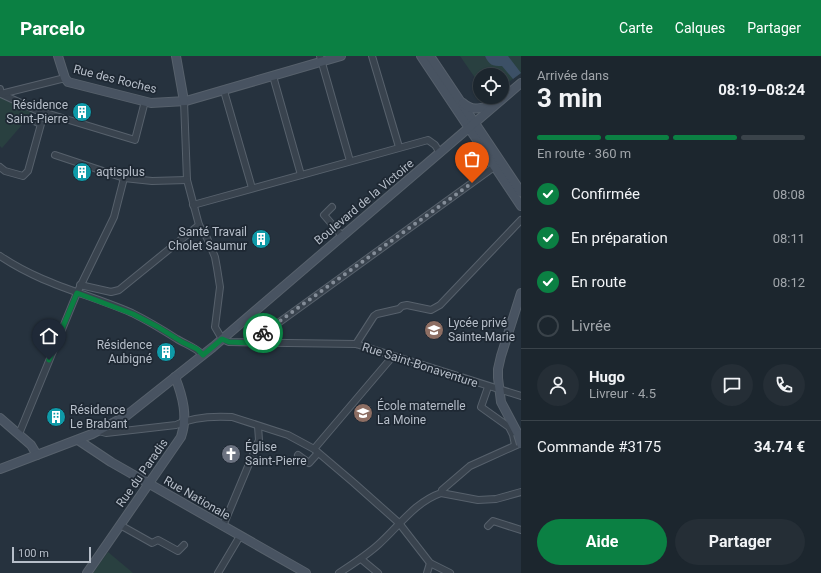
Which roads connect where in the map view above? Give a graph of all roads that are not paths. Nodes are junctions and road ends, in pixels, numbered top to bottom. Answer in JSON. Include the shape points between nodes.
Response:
{"nodes":[{"id":1,"x":58,"y":56,"type":"edge"},
{"id":2,"x":176,"y":56,"type":"edge"},
{"id":3,"x":341,"y":56,"type":"edge"},
{"id":4,"x":372,"y":56,"type":"edge"},
{"id":5,"x":421,"y":56,"type":"edge"},
{"id":6,"x":430,"y":56,"type":"edge"},
{"id":7,"x":321,"y":59,"type":"edge"},
{"id":8,"x":273,"y":76,"type":"junction"},
{"id":9,"x":65,"y":78,"type":"junction"},
{"id":10,"x":521,"y":83,"type":"edge"},
{"id":11,"x":224,"y":90,"type":"junction"},
{"id":12,"x":1,"y":92,"type":"edge"},
{"id":13,"x":458,"y":98,"type":"junction"},
{"id":14,"x":145,"y":101,"type":"junction"},
{"id":15,"x":184,"y":101,"type":"junction"},
{"id":16,"x":496,"y":105,"type":"junction"},
{"id":17,"x":32,"y":120,"type":"dead end"},
{"id":18,"x":471,"y":126,"type":"junction"},
{"id":19,"x":399,"y":147,"type":"junction"},
{"id":20,"x":440,"y":153,"type":"junction"},
{"id":21,"x":55,"y":155,"type":"dead end"},
{"id":22,"x":350,"y":161,"type":"junction"},
{"id":23,"x":0,"y":167,"type":"edge"},
{"id":24,"x":494,"y":167,"type":"junction"},
{"id":25,"x":301,"y":175,"type":"junction"},
{"id":26,"x":124,"y":178,"type":"junction"},
{"id":27,"x":186,"y":180,"type":"junction"},
{"id":28,"x":252,"y":188,"type":"junction"},
{"id":29,"x":521,"y":192,"type":"edge"},
{"id":30,"x":193,"y":205,"type":"junction"},
{"id":31,"x":521,"y":206,"type":"edge"},
{"id":32,"x":332,"y":207,"type":"dead end"},
{"id":33,"x":521,"y":220,"type":"edge"},
{"id":34,"x":199,"y":225,"type":"junction"},
{"id":35,"x":342,"y":236,"type":"junction"},
{"id":36,"x":0,"y":256,"type":"edge"},
{"id":37,"x":80,"y":285,"type":"junction"},
{"id":38,"x":77,"y":293,"type":"junction"},
{"id":39,"x":521,"y":293,"type":"edge"},
{"id":40,"x":222,"y":339,"type":"junction"},
{"id":41,"x":254,"y":343,"type":"junction"},
{"id":42,"x":356,"y":344,"type":"junction"},
{"id":43,"x":203,"y":355,"type":"junction"},
{"id":44,"x":393,"y":356,"type":"junction"},
{"id":45,"x":175,"y":377,"type":"junction"},
{"id":46,"x":488,"y":386,"type":"junction"},
{"id":47,"x":499,"y":390,"type":"junction"},
{"id":48,"x":521,"y":396,"type":"edge"},
{"id":49,"x":0,"y":418,"type":"edge"},
{"id":50,"x":185,"y":420,"type":"junction"},
{"id":51,"x":258,"y":426,"type":"junction"},
{"id":52,"x":99,"y":431,"type":"junction"},
{"id":53,"x":19,"y":434,"type":"junction"},
{"id":54,"x":78,"y":440,"type":"junction"},
{"id":55,"x":519,"y":444,"type":"edge"},
{"id":56,"x":316,"y":451,"type":"junction"},
{"id":57,"x":37,"y":455,"type":"junction"},
{"id":58,"x":298,"y":455,"type":"dead end"},
{"id":59,"x":0,"y":469,"type":"edge"},
{"id":60,"x":148,"y":483,"type":"junction"},
{"id":61,"x":521,"y":492,"type":"edge"},
{"id":62,"x":441,"y":494,"type":"junction"},
{"id":63,"x":399,"y":523,"type":"junction"},
{"id":64,"x":120,"y":525,"type":"junction"},
{"id":65,"x":223,"y":526,"type":"junction"},
{"id":66,"x":488,"y":526,"type":"dead end"},
{"id":67,"x":521,"y":530,"type":"edge"},
{"id":68,"x":240,"y":536,"type":"junction"},
{"id":69,"x":184,"y":545,"type":"dead end"},
{"id":70,"x":361,"y":559,"type":"junction"},
{"id":71,"x":430,"y":563,"type":"junction"},
{"id":72,"x":87,"y":573,"type":"edge"},
{"id":73,"x":218,"y":573,"type":"edge"},
{"id":74,"x":306,"y":573,"type":"edge"},
{"id":75,"x":339,"y":573,"type":"edge"},
{"id":76,"x":378,"y":573,"type":"edge"},
{"id":77,"x":427,"y":573,"type":"edge"},
{"id":78,"x":450,"y":573,"type":"edge"}],
"edges":[{"from":1,"to":9,"type":"main road","name":"Rue des Roches"},
{"from":2,"to":15,"type":"main road"},
{"from":3,"to":7,"type":"main road","name":"Rue des Roches"},
{"from":4,"to":19,"type":"street"},
{"from":5,"to":18,"type":"main road"},
{"from":6,"to":13,"type":"main road"},
{"from":7,"to":8,"type":"main road","name":"Rue des Roches"},
{"from":7,"to":22,"type":"street"},
{"from":8,"to":11,"type":"main road","name":"Rue des Roches"},
{"from":8,"to":25,"type":"street"},
{"from":9,"to":12,"type":"street"},
{"from":9,"to":14,"type":"main road","name":"Rue des Roches","via":[[74,84]]},
{"from":10,"to":16,"type":"main road","name":"Boulevard de la Victoire"},
{"from":11,"to":15,"type":"main road","name":"Rue des Roches"},
{"from":11,"to":28,"type":"street"},
{"from":12,"to":14,"type":"street","via":[[36,110],[135,140]]},
{"from":13,"to":16,"type":"main road","via":[[473,109]]},
{"from":13,"to":18,"type":"main road"},
{"from":14,"to":15,"type":"main road","name":"Rue des Roches"},
{"from":15,"to":27,"type":"street"},
{"from":16,"to":18,"type":"main road","name":"Boulevard de la Victoire"},
{"from":17,"to":23,"type":"street","via":[[41,124],[28,171],[23,176]]},
{"from":18,"to":20,"type":"main road","name":"Boulevard de la Victoire"},
{"from":18,"to":24,"type":"main road"},
{"from":18,"to":29,"type":"main road"},
{"from":19,"to":20,"type":"street","via":[[428,140]]},
{"from":19,"to":22,"type":"street"},
{"from":20,"to":35,"type":"main road","name":"Boulevard de la Victoire"},
{"from":21,"to":26,"type":"street"},
{"from":22,"to":25,"type":"street"},
{"from":24,"to":31,"type":"main road"},
{"from":24,"to":41,"type":"street","via":[[256,339]]},
{"from":25,"to":28,"type":"street"},
{"from":26,"to":27,"type":"street","via":[[152,181]]},
{"from":26,"to":37,"type":"street","via":[[114,217]]},
{"from":27,"to":30,"type":"street"},
{"from":28,"to":30,"type":"street"},
{"from":30,"to":34,"type":"street"},
{"from":32,"to":35,"type":"street","via":[[324,215]]},
{"from":33,"to":42,"type":"street","via":[[440,305],[430,310],[407,305],[377,314]]},
{"from":34,"to":37,"type":"street","via":[[119,290],[111,292]]},
{"from":34,"to":40,"type":"street","via":[[215,256],[218,268],[220,287],[215,327]]},
{"from":35,"to":40,"type":"main road","name":"Boulevard de la Victoire"},
{"from":36,"to":38,"type":"street","via":[[33,275]]},
{"from":37,"to":38,"type":"street"},
{"from":38,"to":43,"type":"street","via":[[133,314],[197,349]]},
{"from":38,"to":53,"type":"street"},
{"from":39,"to":47,"type":"main road","via":[[498,370]]},
{"from":40,"to":41,"type":"street","name":"Rue Saint-Bonaventure","via":[[229,342]]},
{"from":40,"to":43,"type":"main road","name":"Boulevard de la Victoire"},
{"from":41,"to":42,"type":"street","name":"Rue Saint-Bonaventure"},
{"from":42,"to":44,"type":"street","name":"Rue Saint-Bonaventure"},
{"from":43,"to":45,"type":"main road","name":"Boulevard de la Victoire"},
{"from":44,"to":46,"type":"street","name":"Rue Saint-Bonaventure"},
{"from":44,"to":56,"type":"street"},
{"from":45,"to":50,"type":"main road","name":"Rue du Paradis","via":[[182,394]]},
{"from":45,"to":52,"type":"main road","name":"Boulevard de la Victoire","via":[[126,416]]},
{"from":46,"to":47,"type":"street","name":"Rue Saint-Bonaventure"},
{"from":46,"to":55,"type":"street","via":[[481,407],[509,427]]},
{"from":47,"to":48,"type":"street","name":"Rue Saint-Bonaventure"},
{"from":47,"to":55,"type":"main road","bridge":true,"via":[[501,402],[518,434]]},
{"from":49,"to":53,"type":"main road"},
{"from":50,"to":51,"type":"street","via":[[230,417]]},
{"from":50,"to":52,"type":"street","via":[[176,425],[106,433]]},
{"from":50,"to":60,"type":"main road","name":"Rue du Paradis","via":[[181,437]]},
{"from":51,"to":56,"type":"street","via":[[288,435]]},
{"from":51,"to":65,"type":"street","via":[[259,440]]},
{"from":52,"to":54,"type":"main road","name":"Boulevard de la Victoire"},
{"from":53,"to":57,"type":"main road"},
{"from":54,"to":57,"type":"main road","name":"Boulevard de la Victoire"},
{"from":54,"to":60,"type":"main road","name":"Rue Nationale"},
{"from":55,"to":62,"type":"street","via":[[470,466],[442,490]]},
{"from":56,"to":58,"type":"street","via":[[309,463]]},
{"from":56,"to":63,"type":"street"},
{"from":57,"to":59,"type":"main road","name":"Boulevard de la Victoire"},
{"from":60,"to":64,"type":"main road","name":"Rue du Paradis"},
{"from":60,"to":65,"type":"main road","name":"Rue Nationale"},
{"from":61,"to":62,"type":"street","via":[[496,499],[478,500]]},
{"from":62,"to":63,"type":"street","via":[[417,507]]},
{"from":63,"to":70,"type":"street"},
{"from":63,"to":71,"type":"street"},
{"from":64,"to":69,"type":"street","via":[[152,543],[158,540],[178,551]]},
{"from":64,"to":72,"type":"main road","name":"Rue du Paradis"},
{"from":65,"to":68,"type":"main road","name":"Rue Nationale"},
{"from":66,"to":67,"type":"street","via":[[494,521]]},
{"from":68,"to":73,"type":"street"},
{"from":68,"to":74,"type":"main road","name":"Rue Nationale"},
{"from":70,"to":75,"type":"street"},
{"from":70,"to":76,"type":"street"},
{"from":71,"to":77,"type":"street"},
{"from":71,"to":78,"type":"street"}]}
